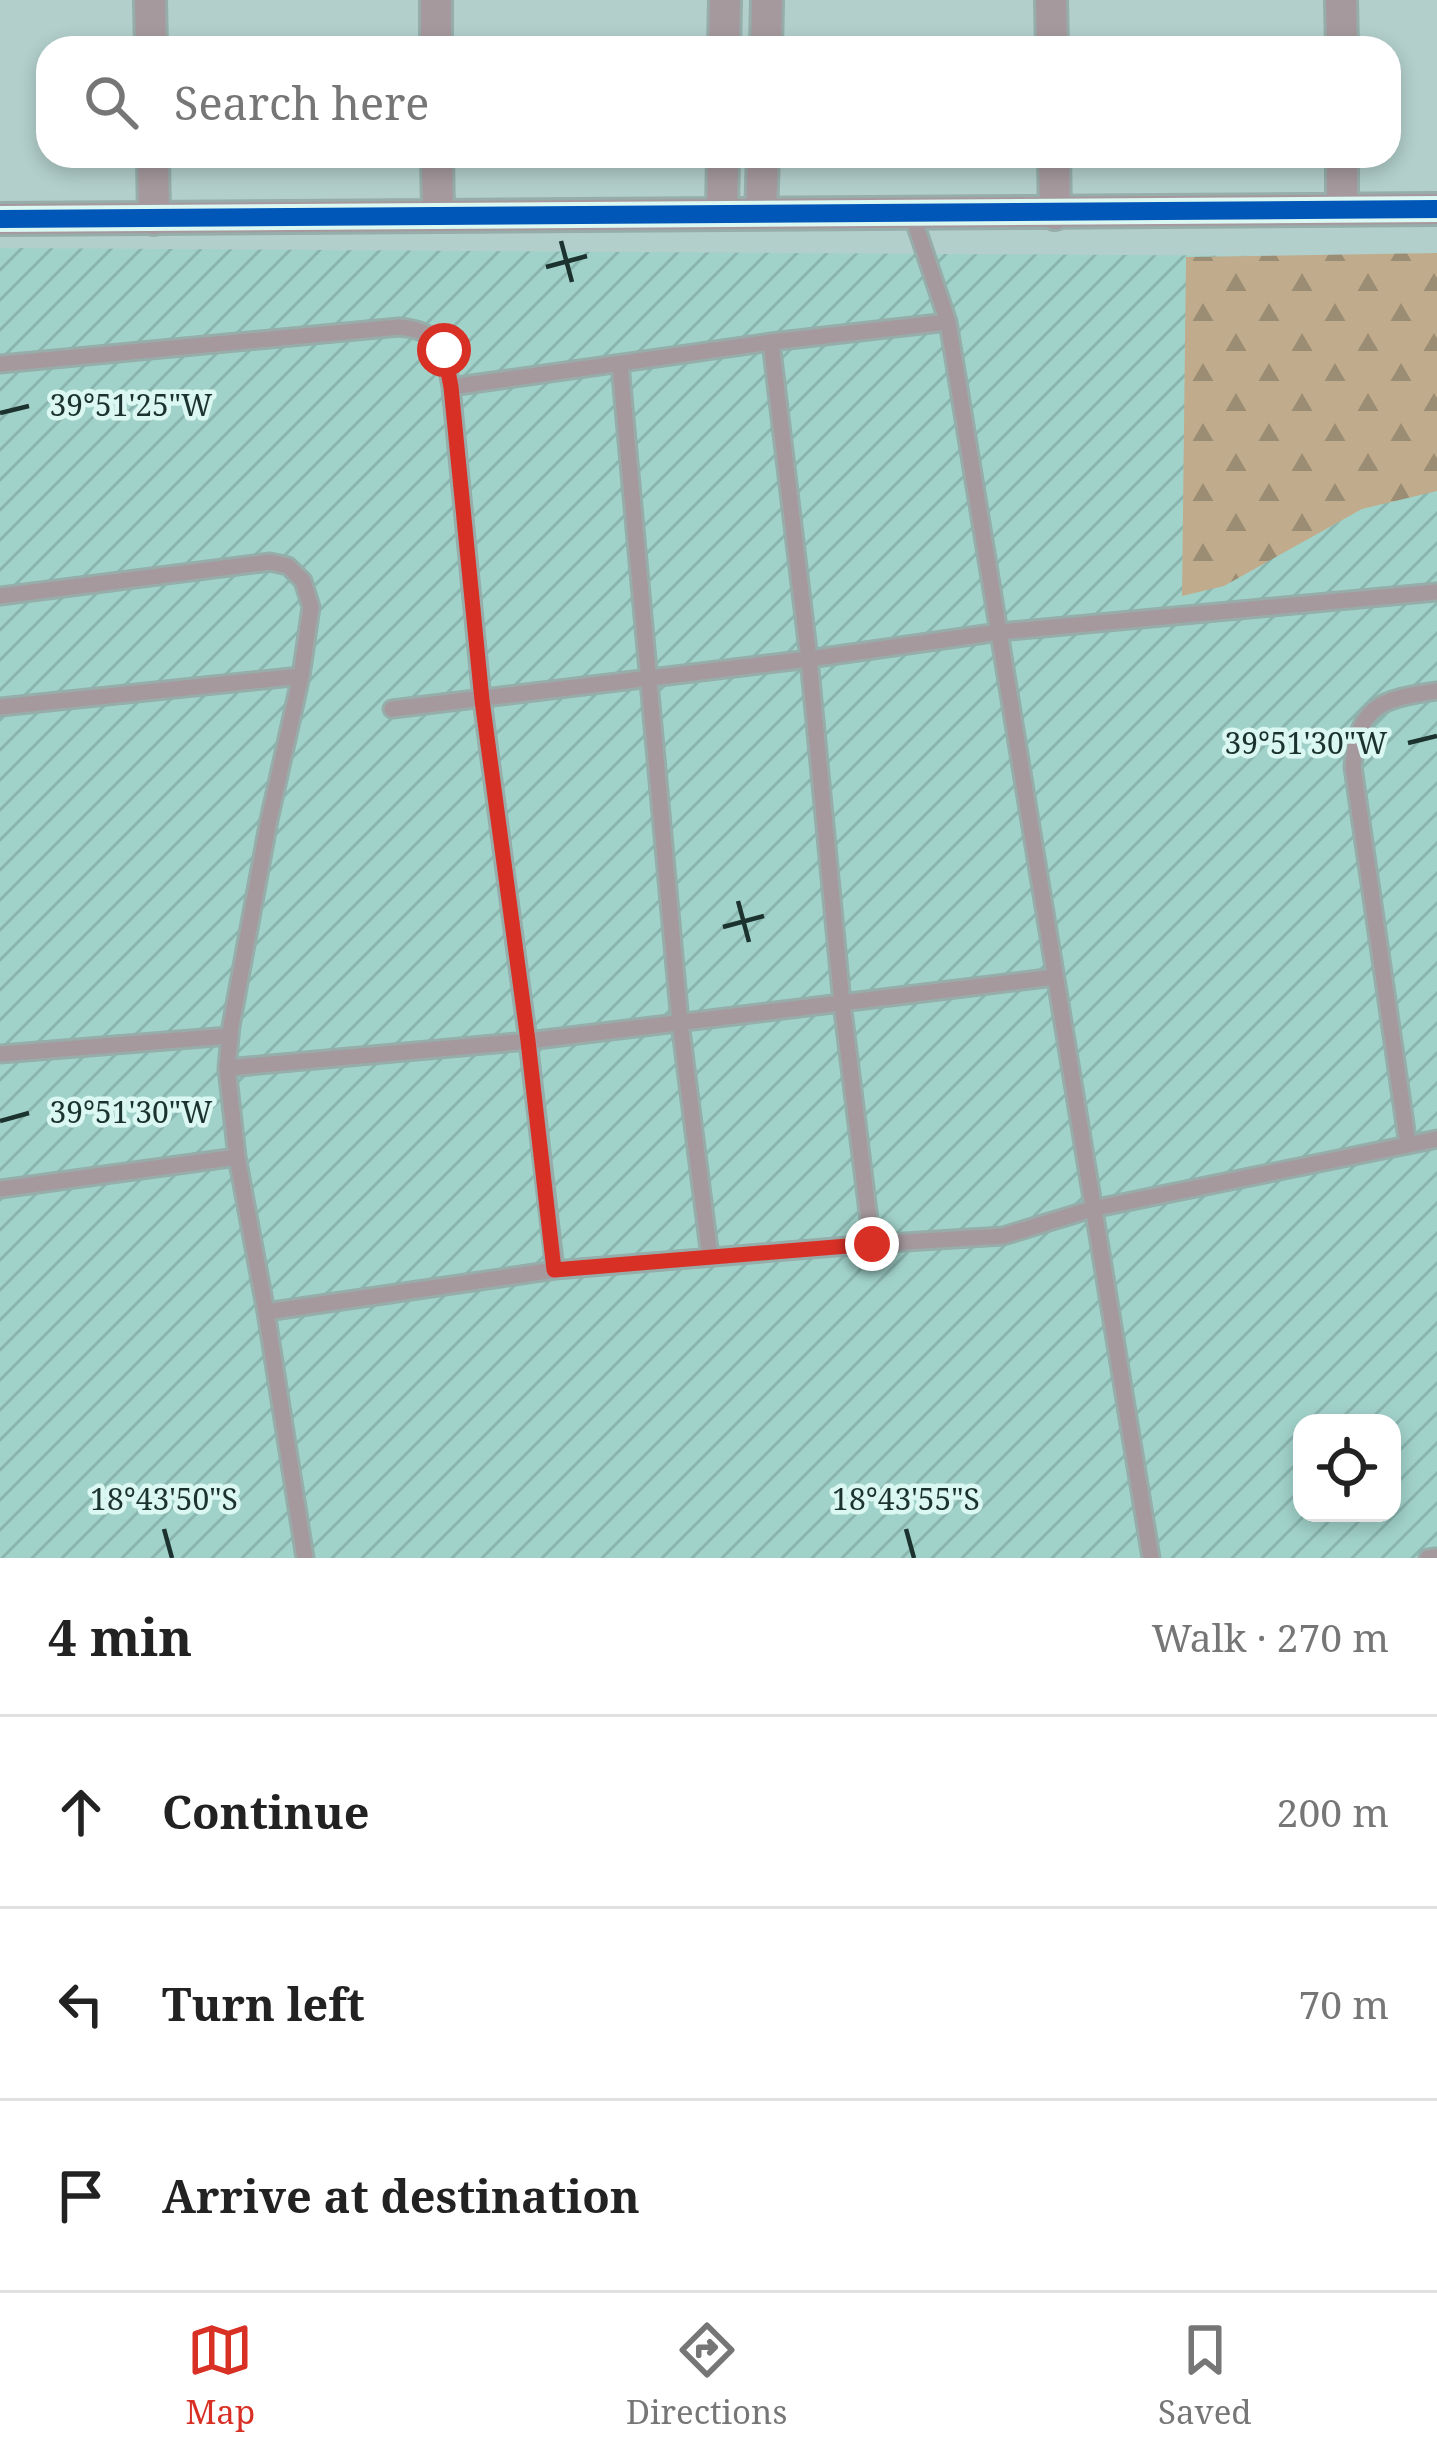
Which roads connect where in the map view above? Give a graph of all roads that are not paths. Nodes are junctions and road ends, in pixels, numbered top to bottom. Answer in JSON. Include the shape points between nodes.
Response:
{"nodes":[{"id":1,"x":150,"y":0,"type":"edge"},
{"id":2,"x":436,"y":0,"type":"edge"},
{"id":3,"x":725,"y":0,"type":"edge"},
{"id":4,"x":767,"y":0,"type":"edge"},
{"id":5,"x":1051,"y":0,"type":"edge"},
{"id":6,"x":1341,"y":0,"type":"edge"},
{"id":7,"x":151,"y":36,"type":"edge"},
{"id":8,"x":436,"y":36,"type":"edge"},
{"id":9,"x":724,"y":36,"type":"edge"},
{"id":10,"x":766,"y":36,"type":"edge"},
{"id":11,"x":1052,"y":36,"type":"edge"},
{"id":12,"x":1342,"y":36,"type":"edge"},
{"id":13,"x":152,"y":168,"type":"edge"},
{"id":14,"x":437,"y":168,"type":"edge"},
{"id":15,"x":723,"y":168,"type":"edge"},
{"id":16,"x":763,"y":168,"type":"edge"},
{"id":17,"x":1054,"y":168,"type":"edge"},
{"id":18,"x":1342,"y":168,"type":"edge"},
{"id":19,"x":1437,"y":209,"type":"edge"},
{"id":20,"x":911,"y":211,"type":"junction"},
{"id":21,"x":1342,"y":211,"type":"junction"},
{"id":22,"x":722,"y":212,"type":"junction"},
{"id":23,"x":761,"y":213,"type":"junction"},
{"id":24,"x":438,"y":214,"type":"junction"},
{"id":25,"x":1055,"y":214,"type":"junction"},
{"id":26,"x":0,"y":219,"type":"edge"},
{"id":27,"x":154,"y":219,"type":"junction"},
{"id":28,"x":948,"y":322,"type":"junction"},
{"id":29,"x":771,"y":342,"type":"junction"},
{"id":30,"x":0,"y":364,"type":"edge"},
{"id":31,"x":620,"y":364,"type":"junction"},
{"id":32,"x":451,"y":387,"type":"junction"},
{"id":33,"x":1437,"y":592,"type":"edge"},
{"id":34,"x":0,"y":596,"type":"edge"},
{"id":35,"x":998,"y":632,"type":"junction"},
{"id":36,"x":809,"y":659,"type":"junction"},
{"id":37,"x":301,"y":676,"type":"junction"},
{"id":38,"x":647,"y":678,"type":"junction"},
{"id":39,"x":1437,"y":692,"type":"edge"},
{"id":40,"x":482,"y":700,"type":"junction"},
{"id":41,"x":0,"y":707,"type":"edge"},
{"id":42,"x":392,"y":710,"type":"dead end"},
{"id":43,"x":1055,"y":977,"type":"junction"},
{"id":44,"x":842,"y":1003,"type":"junction"},
{"id":45,"x":680,"y":1022,"type":"junction"},
{"id":46,"x":229,"y":1036,"type":"junction"},
{"id":47,"x":528,"y":1041,"type":"junction"},
{"id":48,"x":0,"y":1054,"type":"edge"},
{"id":49,"x":227,"y":1068,"type":"junction"},
{"id":50,"x":1437,"y":1139,"type":"edge"},
{"id":51,"x":1408,"y":1145,"type":"junction"},
{"id":52,"x":237,"y":1157,"type":"junction"},
{"id":53,"x":0,"y":1190,"type":"edge"},
{"id":54,"x":1092,"y":1209,"type":"junction"},
{"id":55,"x":872,"y":1244,"type":"junction"},
{"id":56,"x":710,"y":1257,"type":"junction"},
{"id":57,"x":554,"y":1270,"type":"junction"},
{"id":58,"x":266,"y":1312,"type":"junction"},
{"id":59,"x":305,"y":1558,"type":"edge"},
{"id":60,"x":1151,"y":1558,"type":"edge"}],
"edges":[{"from":1,"to":7,"type":"street"},
{"from":2,"to":8,"type":"street"},
{"from":3,"to":9,"type":"street"},
{"from":4,"to":10,"type":"street"},
{"from":5,"to":11,"type":"street"},
{"from":6,"to":12,"type":"street"},
{"from":13,"to":27,"type":"street"},
{"from":14,"to":24,"type":"street"},
{"from":15,"to":22,"type":"street"},
{"from":16,"to":23,"type":"street"},
{"from":17,"to":25,"type":"street"},
{"from":18,"to":21,"type":"street"},
{"from":19,"to":21,"type":"street"},
{"from":20,"to":23,"type":"street"},
{"from":20,"to":25,"type":"street"},
{"from":20,"to":28,"type":"lane"},
{"from":21,"to":25,"type":"street"},
{"from":22,"to":23,"type":"street"},
{"from":22,"to":24,"type":"street"},
{"from":24,"to":27,"type":"street"},
{"from":26,"to":27,"type":"street"},
{"from":28,"to":29,"type":"lane"},
{"from":28,"to":35,"type":"lane"},
{"from":29,"to":31,"type":"lane"},
{"from":29,"to":36,"type":"lane"},
{"from":30,"to":32,"type":"lane","via":[[399,327],[430,334],[444,350]]},
{"from":31,"to":32,"type":"lane"},
{"from":31,"to":38,"type":"lane"},
{"from":32,"to":40,"type":"lane"},
{"from":33,"to":35,"type":"lane"},
{"from":34,"to":37,"type":"lane","via":[[250,563],[288,566],[303,580],[311,607]]},
{"from":35,"to":36,"type":"lane"},
{"from":35,"to":43,"type":"lane"},
{"from":36,"to":38,"type":"lane"},
{"from":36,"to":44,"type":"lane"},
{"from":37,"to":41,"type":"lane"},
{"from":37,"to":46,"type":"lane"},
{"from":38,"to":40,"type":"lane"},
{"from":38,"to":45,"type":"lane"},
{"from":39,"to":51,"type":"lane","via":[[1372,708],[1354,741]]},
{"from":40,"to":42,"type":"lane"},
{"from":40,"to":47,"type":"lane"},
{"from":43,"to":44,"type":"lane"},
{"from":43,"to":54,"type":"lane"},
{"from":44,"to":45,"type":"lane"},
{"from":44,"to":55,"type":"lane"},
{"from":45,"to":47,"type":"lane"},
{"from":45,"to":56,"type":"lane"},
{"from":46,"to":48,"type":"lane"},
{"from":46,"to":49,"type":"lane"},
{"from":47,"to":49,"type":"lane"},
{"from":47,"to":57,"type":"lane"},
{"from":49,"to":52,"type":"lane"},
{"from":50,"to":51,"type":"lane"},
{"from":51,"to":54,"type":"lane"},
{"from":52,"to":53,"type":"lane"},
{"from":52,"to":58,"type":"lane"},
{"from":54,"to":55,"type":"lane","via":[[1004,1236]]},
{"from":54,"to":60,"type":"lane"},
{"from":55,"to":56,"type":"lane"},
{"from":56,"to":57,"type":"lane"},
{"from":57,"to":58,"type":"lane"},
{"from":58,"to":59,"type":"lane"}]}
